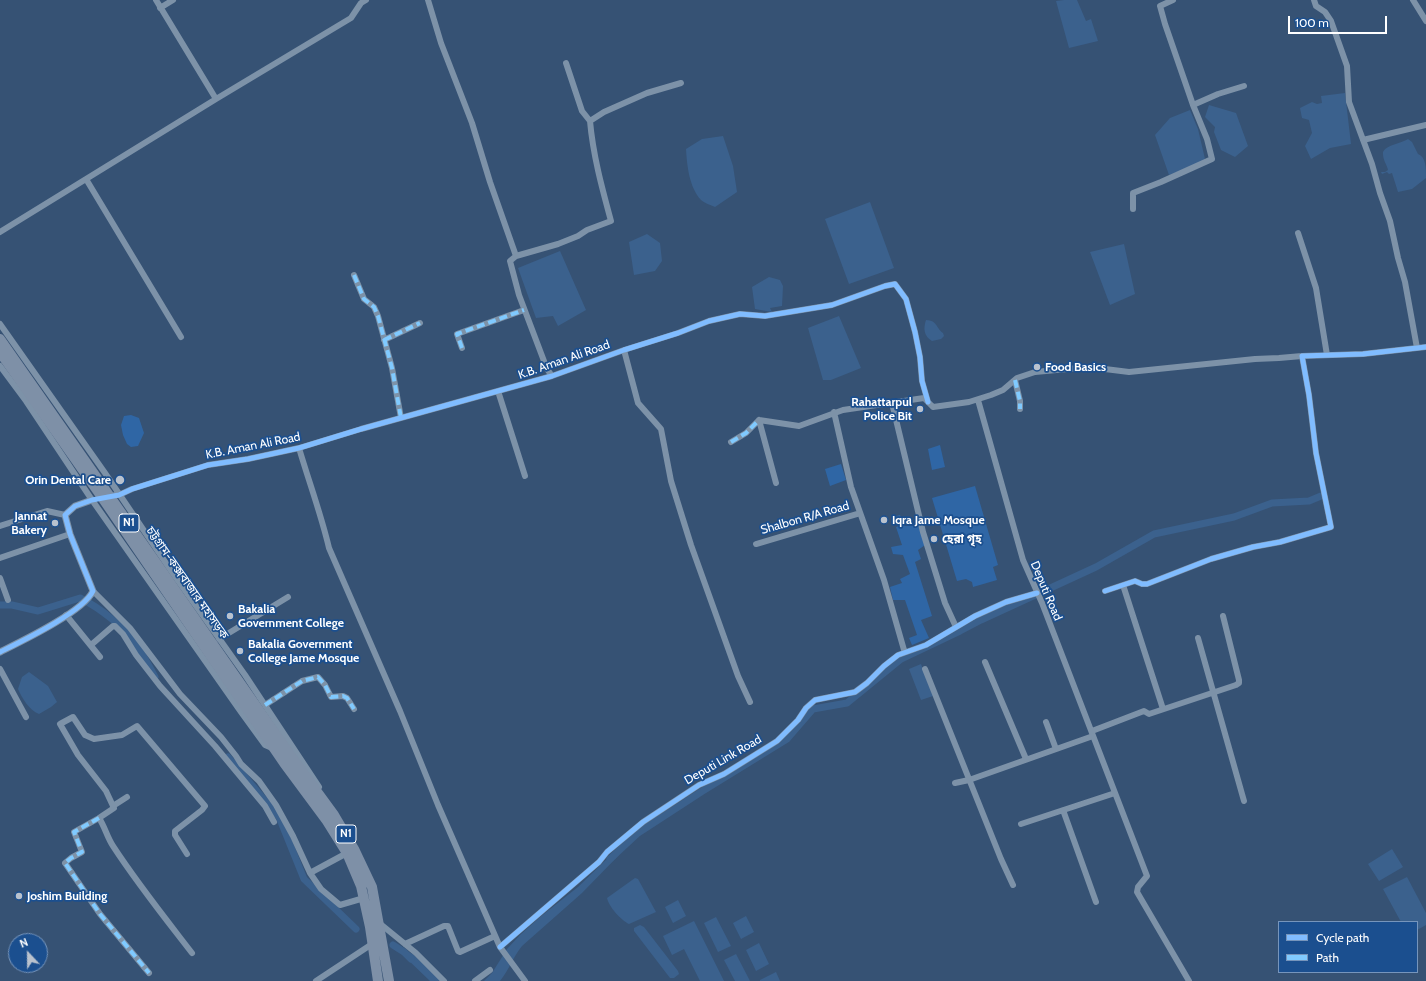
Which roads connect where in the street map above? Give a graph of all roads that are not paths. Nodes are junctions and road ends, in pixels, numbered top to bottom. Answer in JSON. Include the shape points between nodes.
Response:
{"nodes":[{"id":1,"x":156,"y":0,"type":"edge"},
{"id":2,"x":173,"y":0,"type":"edge"},
{"id":3,"x":366,"y":0,"type":"edge"},
{"id":4,"x":428,"y":0,"type":"edge"},
{"id":5,"x":1172,"y":0,"type":"edge"},
{"id":6,"x":1314,"y":0,"type":"edge"},
{"id":7,"x":1413,"y":0,"type":"edge"},
{"id":8,"x":160,"y":8,"type":"junction"},
{"id":9,"x":1426,"y":22,"type":"edge"},
{"id":10,"x":566,"y":63,"type":"dead end"},
{"id":11,"x":681,"y":83,"type":"dead end"},
{"id":12,"x":1244,"y":86,"type":"dead end"},
{"id":13,"x":216,"y":99,"type":"junction"},
{"id":14,"x":1193,"y":105,"type":"junction"},
{"id":15,"x":590,"y":120,"type":"junction"},
{"id":16,"x":1426,"y":125,"type":"edge"},
{"id":17,"x":1363,"y":140,"type":"junction"},
{"id":18,"x":86,"y":179,"type":"junction"},
{"id":19,"x":1133,"y":209,"type":"dead end"},
{"id":20,"x":0,"y":232,"type":"edge"},
{"id":21,"x":1298,"y":233,"type":"dead end"},
{"id":22,"x":516,"y":256,"type":"junction"},
{"id":23,"x":354,"y":275,"type":"dead end"},
{"id":24,"x":524,"y":310,"type":"junction"},
{"id":25,"x":420,"y":323,"type":"dead end"},
{"id":26,"x":0,"y":324,"type":"edge"},
{"id":27,"x":181,"y":337,"type":"dead end"},
{"id":28,"x":0,"y":339,"type":"edge"},
{"id":29,"x":384,"y":340,"type":"junction"},
{"id":30,"x":1426,"y":347,"type":"edge"},
{"id":31,"x":462,"y":348,"type":"dead end"},
{"id":32,"x":1417,"y":348,"type":"junction"},
{"id":33,"x":624,"y":350,"type":"junction"},
{"id":34,"x":0,"y":352,"type":"edge"},
{"id":35,"x":1327,"y":355,"type":"junction"},
{"id":36,"x":1302,"y":356,"type":"junction"},
{"id":37,"x":0,"y":366,"type":"edge"},
{"id":38,"x":552,"y":376,"type":"junction"},
{"id":39,"x":1014,"y":380,"type":"junction"},
{"id":40,"x":498,"y":391,"type":"junction"},
{"id":41,"x":978,"y":400,"type":"junction"},
{"id":42,"x":928,"y":402,"type":"junction"},
{"id":43,"x":892,"y":403,"type":"junction"},
{"id":44,"x":1020,"y":409,"type":"dead end"},
{"id":45,"x":834,"y":412,"type":"junction"},
{"id":46,"x":401,"y":418,"type":"junction"},
{"id":47,"x":759,"y":420,"type":"junction"},
{"id":48,"x":731,"y":442,"type":"dead end"},
{"id":49,"x":299,"y":448,"type":"junction"},
{"id":50,"x":525,"y":476,"type":"dead end"},
{"id":51,"x":776,"y":483,"type":"dead end"},
{"id":52,"x":117,"y":495,"type":"junction"},
{"id":53,"x":95,"y":499,"type":"junction"},
{"id":54,"x":860,"y":513,"type":"junction"},
{"id":55,"x":64,"y":515,"type":"junction"},
{"id":56,"x":0,"y":526,"type":"edge"},
{"id":57,"x":70,"y":534,"type":"junction"},
{"id":58,"x":756,"y":544,"type":"dead end"},
{"id":59,"x":0,"y":558,"type":"edge"},
{"id":60,"x":0,"y":578,"type":"edge"},
{"id":61,"x":1123,"y":585,"type":"junction"},
{"id":62,"x":1105,"y":590,"type":"dead end"},
{"id":63,"x":1037,"y":593,"type":"junction"},
{"id":64,"x":91,"y":594,"type":"junction"},
{"id":65,"x":288,"y":597,"type":"dead end"},
{"id":66,"x":8,"y":600,"type":"dead end"},
{"id":67,"x":66,"y":615,"type":"junction"},
{"id":68,"x":1223,"y":616,"type":"dead end"},
{"id":69,"x":956,"y":627,"type":"junction"},
{"id":70,"x":1198,"y":638,"type":"dead end"},
{"id":71,"x":219,"y":639,"type":"junction"},
{"id":72,"x":90,"y":645,"type":"junction"},
{"id":73,"x":904,"y":650,"type":"dead end"},
{"id":74,"x":0,"y":652,"type":"edge"},
{"id":75,"x":100,"y":657,"type":"dead end"},
{"id":76,"x":985,"y":662,"type":"dead end"},
{"id":77,"x":0,"y":669,"type":"edge"},
{"id":78,"x":925,"y":669,"type":"dead end"},
{"id":79,"x":1213,"y":691,"type":"junction"},
{"id":80,"x":750,"y":702,"type":"dead end"},
{"id":81,"x":265,"y":705,"type":"junction"},
{"id":82,"x":354,"y":709,"type":"dead end"},
{"id":83,"x":1163,"y":709,"type":"junction"},
{"id":84,"x":26,"y":717,"type":"dead end"},
{"id":85,"x":1046,"y":722,"type":"dead end"},
{"id":86,"x":1092,"y":733,"type":"junction"},
{"id":87,"x":275,"y":749,"type":"junction"},
{"id":88,"x":1056,"y":749,"type":"junction"},
{"id":89,"x":1026,"y":759,"type":"junction"},
{"id":90,"x":969,"y":780,"type":"junction"},
{"id":91,"x":955,"y":783,"type":"dead end"},
{"id":92,"x":1115,"y":793,"type":"junction"},
{"id":93,"x":127,"y":797,"type":"dead end"},
{"id":94,"x":318,"y":799,"type":"junction"},
{"id":95,"x":1244,"y":801,"type":"dead end"},
{"id":96,"x":113,"y":806,"type":"junction"},
{"id":97,"x":1064,"y":810,"type":"junction"},
{"id":98,"x":99,"y":818,"type":"junction"},
{"id":99,"x":274,"y":822,"type":"dead end"},
{"id":100,"x":1021,"y":824,"type":"dead end"},
{"id":101,"x":347,"y":853,"type":"junction"},
{"id":102,"x":187,"y":854,"type":"dead end"},
{"id":103,"x":310,"y":873,"type":"junction"},
{"id":104,"x":1013,"y":885,"type":"dead end"},
{"id":105,"x":364,"y":898,"type":"junction"},
{"id":106,"x":1096,"y":902,"type":"dead end"},
{"id":107,"x":378,"y":922,"type":"junction"},
{"id":108,"x":495,"y":936,"type":"junction"},
{"id":109,"x":372,"y":944,"type":"junction"},
{"id":110,"x":405,"y":944,"type":"junction"},
{"id":111,"x":502,"y":949,"type":"junction"},
{"id":112,"x":192,"y":953,"type":"dead end"},
{"id":113,"x":490,"y":970,"type":"dead end"},
{"id":114,"x":149,"y":973,"type":"dead end"},
{"id":115,"x":316,"y":981,"type":"edge"},
{"id":116,"x":378,"y":981,"type":"edge"},
{"id":117,"x":389,"y":981,"type":"edge"},
{"id":118,"x":444,"y":981,"type":"edge"},
{"id":119,"x":475,"y":981,"type":"edge"},
{"id":120,"x":525,"y":981,"type":"edge"},
{"id":121,"x":1189,"y":981,"type":"edge"}],
"edges":[{"from":1,"to":8,"type":"street"},
{"from":2,"to":8,"type":"street"},
{"from":3,"to":13,"type":"street","via":[[351,18]]},
{"from":4,"to":22,"type":"street"},
{"from":5,"to":14,"type":"street","via":[[1160,6]]},
{"from":6,"to":17,"type":"street","via":[[1316,6],[1325,12],[1331,21],[1345,59],[1349,102]]},
{"from":7,"to":9,"type":"street"},
{"from":8,"to":13,"type":"street"},
{"from":10,"to":15,"type":"street","via":[[582,111]]},
{"from":11,"to":15,"type":"street","via":[[648,93]]},
{"from":12,"to":14,"type":"street"},
{"from":13,"to":18,"type":"street"},
{"from":14,"to":19,"type":"street","via":[[1212,158],[1133,193]]},
{"from":15,"to":22,"type":"street","via":[[597,167],[611,221],[558,244]]},
{"from":16,"to":17,"type":"street"},
{"from":17,"to":32,"type":"street","via":[[1390,221]]},
{"from":18,"to":20,"type":"street"},
{"from":18,"to":27,"type":"street"},
{"from":21,"to":35,"type":"street","via":[[1316,288]]},
{"from":22,"to":24,"type":"street","via":[[510,262]]},
{"from":23,"to":29,"type":"street","via":[[364,299],[374,307]]},
{"from":24,"to":31,"type":"street","via":[[457,334]]},
{"from":24,"to":38,"type":"street"},
{"from":25,"to":29,"type":"street"},
{"from":26,"to":52,"type":"street"},
{"from":28,"to":94,"type":"highway","name":"চট্টগ্রাম-কক্সবাজার মহাসড়ক","number":"N1"},
{"from":29,"to":46,"type":"street"},
{"from":30,"to":32,"type":"street"},
{"from":32,"to":35,"type":"street"},
{"from":33,"to":38,"type":"street","name":"K.B. Aman Ali Road"},
{"from":33,"to":42,"type":"street","name":"K.B. Aman Ali Road","via":[[709,321],[740,314],[765,316],[832,305],[895,284],[906,299]]},
{"from":33,"to":80,"type":"street","via":[[638,403],[661,429],[671,481],[691,545],[738,676]]},
{"from":34,"to":87,"type":"highway","name":"চট্টগ্রাম-কক্সবাজার মহাসড়ক","number":"N1"},
{"from":35,"to":36,"type":"street"},
{"from":36,"to":39,"type":"street","via":[[1129,372],[1100,368],[1067,369],[1035,372]]},
{"from":36,"to":61,"type":"street","via":[[1316,453],[1332,526],[1211,559],[1147,584],[1134,581]]},
{"from":37,"to":53,"type":"street"},
{"from":38,"to":40,"type":"street","name":"K.B. Aman Ali Road"},
{"from":39,"to":41,"type":"street","via":[[1003,390]]},
{"from":39,"to":44,"type":"street"},
{"from":40,"to":46,"type":"street","name":"K.B. Aman Ali Road"},
{"from":40,"to":50,"type":"street"},
{"from":41,"to":42,"type":"street","via":[[933,407]]},
{"from":41,"to":63,"type":"street","name":"Deputi Road","via":[[1023,560]]},
{"from":42,"to":43,"type":"street","via":[[924,398]]},
{"from":43,"to":45,"type":"street"},
{"from":43,"to":69,"type":"street","via":[[918,512],[941,592]]},
{"from":45,"to":47,"type":"street","via":[[799,426]]},
{"from":45,"to":54,"type":"street","via":[[851,487]]},
{"from":46,"to":49,"type":"street","name":"K.B. Aman Ali Road"},
{"from":47,"to":48,"type":"street"},
{"from":47,"to":51,"type":"street"},
{"from":49,"to":52,"type":"street","name":"K.B. Aman Ali Road","via":[[208,465]]},
{"from":49,"to":108,"type":"street","via":[[330,548]]},
{"from":52,"to":71,"type":"street"},
{"from":53,"to":55,"type":"street","via":[[75,506]]},
{"from":53,"to":87,"type":"street","via":[[265,745]]},
{"from":54,"to":58,"type":"street","name":"Shalbon R/A Road"},
{"from":54,"to":73,"type":"street","via":[[884,580]]},
{"from":55,"to":56,"type":"street","via":[[47,511]]},
{"from":55,"to":57,"type":"street"},
{"from":57,"to":59,"type":"street"},
{"from":57,"to":64,"type":"street"},
{"from":60,"to":66,"type":"street"},
{"from":61,"to":62,"type":"street"},
{"from":61,"to":83,"type":"street"},
{"from":63,"to":69,"type":"street","name":"Deputi Link Road","via":[[1006,602]]},
{"from":63,"to":86,"type":"street","name":"Deputi Road"},
{"from":64,"to":67,"type":"street","via":[[84,603]]},
{"from":64,"to":103,"type":"street","via":[[130,628],[180,694],[259,781],[276,805]]},
{"from":65,"to":71,"type":"street"},
{"from":67,"to":72,"type":"street"},
{"from":67,"to":74,"type":"street"},
{"from":68,"to":79,"type":"street","via":[[1239,683]]},
{"from":69,"to":111,"type":"street","name":"Deputi Link Road","via":[[926,645],[898,655],[855,692],[815,700],[777,740],[724,774],[699,785],[630,832]]},
{"from":70,"to":79,"type":"street"},
{"from":71,"to":81,"type":"street"},
{"from":72,"to":75,"type":"street"},
{"from":72,"to":99,"type":"street","via":[[113,626],[124,634],[136,655],[160,686],[215,746],[265,806]]},
{"from":76,"to":89,"type":"street"},
{"from":77,"to":84,"type":"street"},
{"from":78,"to":90,"type":"street"},
{"from":79,"to":83,"type":"street"},
{"from":79,"to":95,"type":"street"},
{"from":81,"to":82,"type":"street","via":[[302,681],[318,677],[331,697],[347,698]]},
{"from":81,"to":94,"type":"street","via":[[319,787],[321,791]]},
{"from":83,"to":86,"type":"street","via":[[1149,714],[1145,711]]},
{"from":85,"to":88,"type":"street"},
{"from":86,"to":88,"type":"street"},
{"from":86,"to":92,"type":"street","name":"Deputi Road"},
{"from":87,"to":94,"type":"highway","name":"চট্টগ্রাম-কক্সবাজার মহাসড়ক","number":"N1"},
{"from":88,"to":89,"type":"street"},
{"from":89,"to":90,"type":"street"},
{"from":90,"to":91,"type":"street"},
{"from":90,"to":104,"type":"street"},
{"from":92,"to":97,"type":"street"},
{"from":92,"to":121,"type":"street","name":"Deputi Road","via":[[1147,876],[1137,892]]},
{"from":93,"to":96,"type":"street"},
{"from":94,"to":101,"type":"highway","name":"চট্টগ্রাম-কক্সবাজার মহাসড়ক","number":"N1"},
{"from":94,"to":107,"type":"highway","name":"চট্টগ্রাম-কক্সবাজার মহাসড়ক","number":"N1","via":[[334,815],[360,861],[372,887]]},
{"from":96,"to":98,"type":"street","via":[[114,808]]},
{"from":96,"to":102,"type":"street","via":[[106,791],[78,755],[60,724],[73,717],[85,735],[94,739],[122,736],[137,726],[205,806],[175,831]]},
{"from":97,"to":100,"type":"street"},
{"from":97,"to":106,"type":"street"},
{"from":98,"to":112,"type":"street","via":[[112,844]]},
{"from":98,"to":114,"type":"street","via":[[74,832],[82,852],[65,863],[100,914]]},
{"from":101,"to":103,"type":"street"},
{"from":101,"to":105,"type":"highway","name":"চট্টগ্রাম-কক্সবাজার মহাসড়ক","number":"N1"},
{"from":103,"to":105,"type":"street","via":[[321,889],[340,905]]},
{"from":105,"to":109,"type":"highway","name":"চট্টগ্রাম-কক্সবাজার মহাসড়ক","number":"N1"},
{"from":107,"to":110,"type":"street"},
{"from":107,"to":117,"type":"highway","name":"চট্টগ্রাম-কক্সবাজার মহাসড়ক","number":"N1"},
{"from":108,"to":110,"type":"street","via":[[460,952],[448,926],[444,926]]},
{"from":108,"to":111,"type":"street"},
{"from":109,"to":115,"type":"street"},
{"from":109,"to":116,"type":"highway","name":"চট্টগ্রাম-কক্সবাজার মহাসড়ক","number":"N1"},
{"from":110,"to":118,"type":"street"},
{"from":111,"to":120,"type":"street"},
{"from":113,"to":119,"type":"street"}]}
